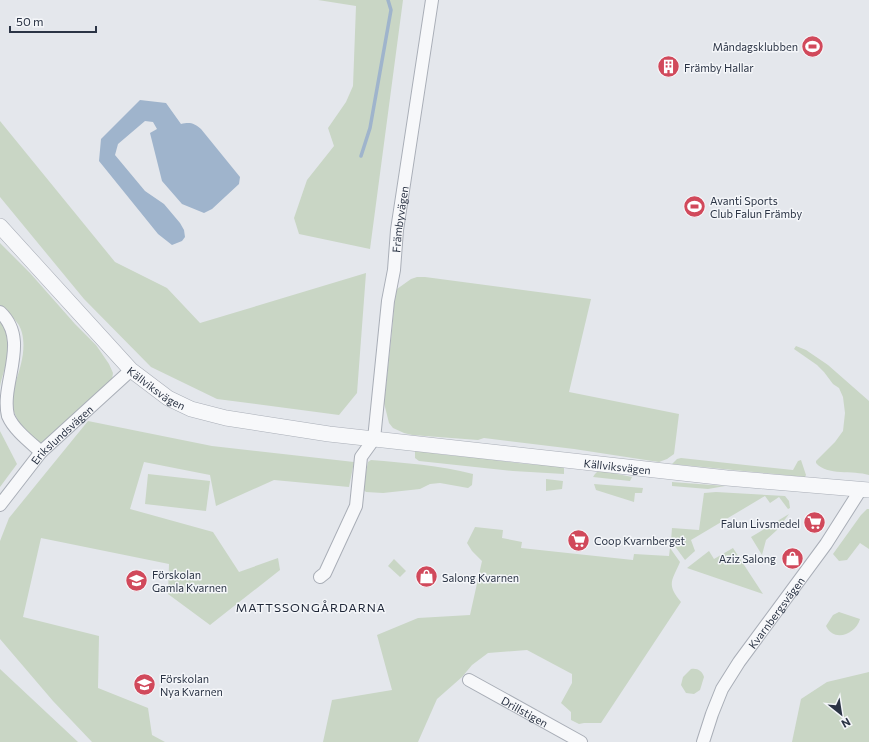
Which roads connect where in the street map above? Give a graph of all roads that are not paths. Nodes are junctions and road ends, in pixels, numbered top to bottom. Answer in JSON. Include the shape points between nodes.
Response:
{"nodes":[{"id":1,"x":432,"y":0,"type":"edge"},
{"id":2,"x":0,"y":226,"type":"edge"},
{"id":3,"x":0,"y":312,"type":"edge"},
{"id":4,"x":131,"y":370,"type":"junction"},
{"id":5,"x":374,"y":439,"type":"junction"},
{"id":6,"x":41,"y":452,"type":"junction"},
{"id":7,"x":865,"y":489,"type":"edge"},
{"id":8,"x":0,"y":505,"type":"edge"},
{"id":9,"x":320,"y":577,"type":"dead end"},
{"id":10,"x":468,"y":680,"type":"dead end"},
{"id":11,"x":581,"y":742,"type":"edge"},
{"id":12,"x":703,"y":742,"type":"edge"}],
"edges":[{"from":1,"to":5,"type":"street","name":"Främbyvägen","via":[[397,230]]},
{"from":2,"to":4,"type":"street","name":"Källviksvägen"},
{"from":3,"to":6,"type":"street","via":[[13,336],[6,409],[13,424]]},
{"from":4,"to":5,"type":"street","name":"Källviksvägen","via":[[168,398],[205,413],[268,425]]},
{"from":4,"to":6,"type":"street","name":"Erikslundsvägen"},
{"from":5,"to":7,"type":"street","name":"Källviksvägen","via":[[727,478]]},
{"from":5,"to":9,"type":"street","via":[[361,457],[356,506],[325,573]]},
{"from":6,"to":8,"type":"street","name":"Erikslundsvägen"},
{"from":7,"to":12,"type":"street","name":"Kvarnbergsvägen","via":[[739,662],[722,689]]},
{"from":10,"to":11,"type":"street","name":"Drillstigen"}]}
